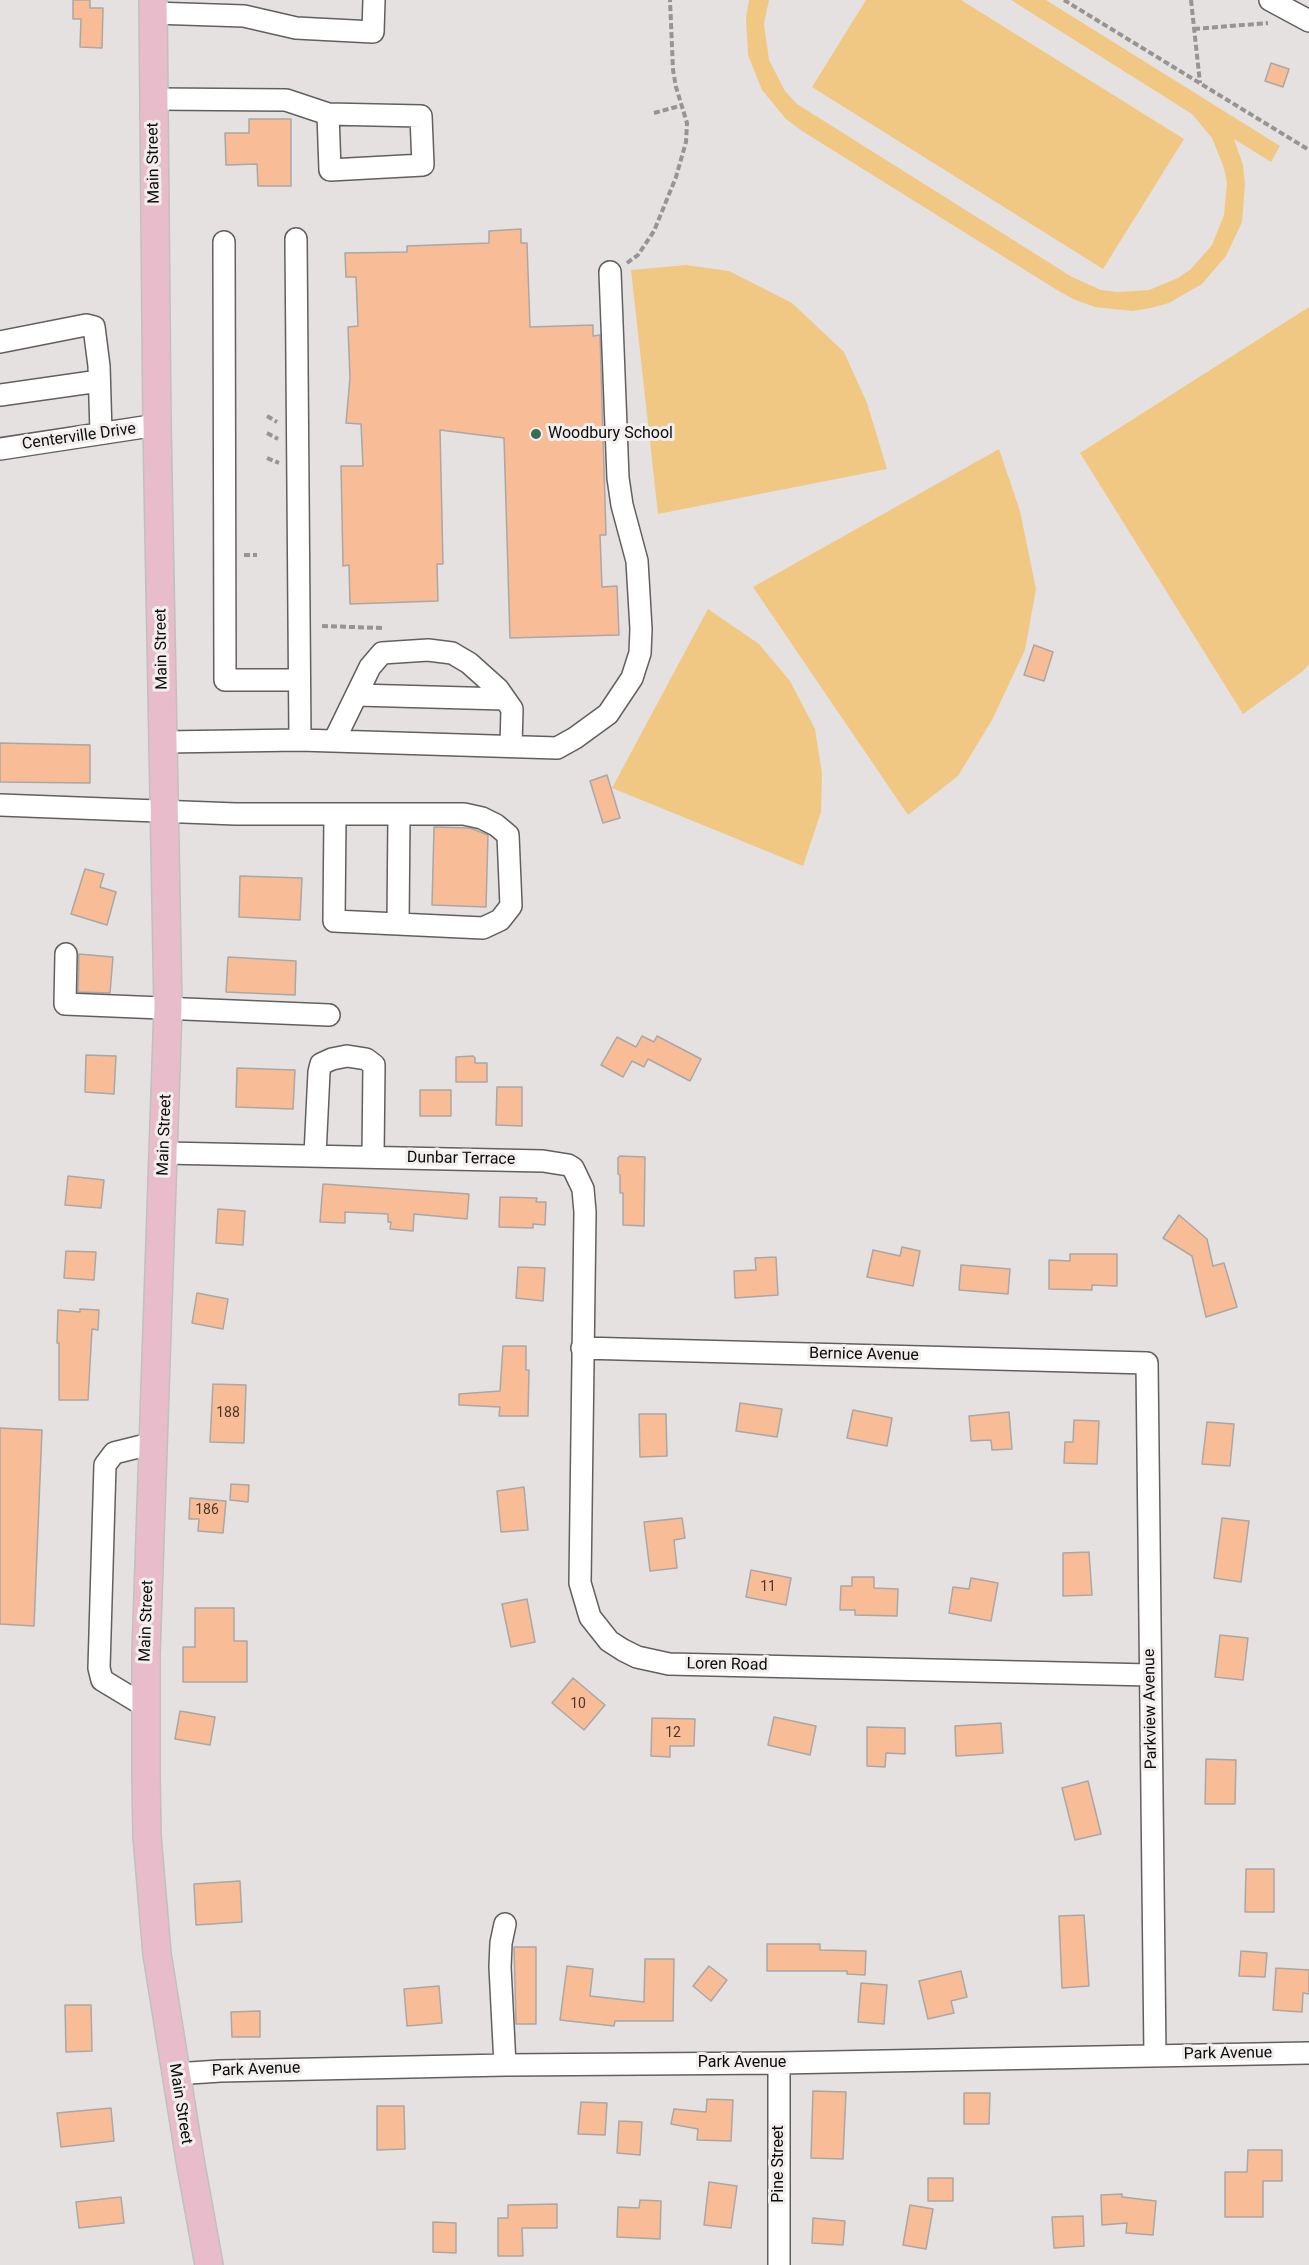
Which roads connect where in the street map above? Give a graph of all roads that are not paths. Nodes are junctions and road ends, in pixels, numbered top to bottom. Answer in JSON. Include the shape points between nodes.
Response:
{"nodes":[{"id":1,"x":374,"y":0,"type":"edge"},
{"id":2,"x":1270,"y":0,"type":"edge"},
{"id":3,"x":153,"y":6,"type":"edge"},
{"id":4,"x":244,"y":8,"type":"edge"},
{"id":5,"x":1302,"y":17,"type":"edge"},
{"id":6,"x":154,"y":99,"type":"junction"},
{"id":7,"x":328,"y":114,"type":"junction"},
{"id":8,"x":296,"y":239,"type":"dead end"},
{"id":9,"x":224,"y":242,"type":"dead end"},
{"id":10,"x":609,"y":272,"type":"road end"},
{"id":11,"x":0,"y":342,"type":"edge"},
{"id":12,"x":99,"y":381,"type":"junction"},
{"id":13,"x":0,"y":394,"type":"edge"},
{"id":14,"x":157,"y":425,"type":"junction"},
{"id":15,"x":101,"y":433,"type":"junction"},
{"id":16,"x":0,"y":449,"type":"edge"},
{"id":17,"x":299,"y":680,"type":"junction"},
{"id":18,"x":357,"y":695,"type":"junction"},
{"id":19,"x":504,"y":699,"type":"junction"},
{"id":20,"x":300,"y":740,"type":"junction"},
{"id":21,"x":334,"y":741,"type":"junction"},
{"id":22,"x":164,"y":742,"type":"junction"},
{"id":23,"x":511,"y":746,"type":"junction"},
{"id":24,"x":0,"y":805,"type":"edge"},
{"id":25,"x":165,"y":811,"type":"junction"},
{"id":26,"x":399,"y":814,"type":"junction"},
{"id":27,"x":335,"y":815,"type":"junction"},
{"id":28,"x":398,"y":924,"type":"junction"},
{"id":29,"x":66,"y":954,"type":"dead end"},
{"id":30,"x":168,"y":1007,"type":"junction"},
{"id":31,"x":329,"y":1016,"type":"dead end"},
{"id":32,"x":165,"y":1153,"type":"junction"},
{"id":33,"x":315,"y":1155,"type":"junction"},
{"id":34,"x":373,"y":1157,"type":"junction"},
{"id":35,"x":582,"y":1348,"type":"junction"},
{"id":36,"x":1147,"y":1363,"type":"joint"},
{"id":37,"x":154,"y":1443,"type":"junction"},
{"id":38,"x":1150,"y":1675,"type":"junction"},
{"id":39,"x":145,"y":1706,"type":"junction"},
{"id":40,"x":505,"y":1924,"type":"dead end"},
{"id":41,"x":1309,"y":2053,"type":"edge"},
{"id":42,"x":1155,"y":2056,"type":"junction"},
{"id":43,"x":779,"y":2063,"type":"junction"},
{"id":44,"x":505,"y":2065,"type":"junction"},
{"id":45,"x":175,"y":2074,"type":"junction"},
{"id":46,"x":210,"y":2265,"type":"edge"},
{"id":47,"x":779,"y":2265,"type":"edge"}],
"edges":[{"from":1,"to":4,"type":"street","via":[[373,33],[296,28]]},
{"from":2,"to":5,"type":"street"},
{"from":3,"to":4,"type":"street"},
{"from":3,"to":6,"type":"main road","name":"Main Street"},
{"from":6,"to":7,"type":"street","via":[[286,100]]},
{"from":6,"to":14,"type":"main road","name":"Main Street"},
{"from":7,"to":7,"type":"street","via":[[421,116],[423,165],[330,170]]},
{"from":8,"to":17,"type":"street"},
{"from":9,"to":17,"type":"street","via":[[225,680]]},
{"from":10,"to":23,"type":"street","via":[[618,478],[637,561],[640,653],[632,678],[608,714],[575,738],[557,748]]},
{"from":11,"to":12,"type":"street","via":[[90,325],[96,332]]},
{"from":12,"to":13,"type":"street"},
{"from":12,"to":15,"type":"street"},
{"from":14,"to":15,"type":"street","name":"Centerville Drive"},
{"from":14,"to":22,"type":"main road","name":"Main Street"},
{"from":15,"to":16,"type":"street","name":"Centerville Drive"},
{"from":17,"to":20,"type":"street"},
{"from":18,"to":19,"type":"street"},
{"from":18,"to":19,"type":"street","via":[[370,667],[382,653],[428,650],[452,653],[469,663],[498,688]]},
{"from":18,"to":21,"type":"street"},
{"from":19,"to":23,"type":"street","via":[[512,710]]},
{"from":20,"to":21,"type":"street"},
{"from":20,"to":22,"type":"street"},
{"from":21,"to":23,"type":"street"},
{"from":22,"to":25,"type":"main road","name":"Main Street"},
{"from":24,"to":25,"type":"street"},
{"from":25,"to":27,"type":"street"},
{"from":25,"to":30,"type":"main road","name":"Main Street"},
{"from":26,"to":27,"type":"street"},
{"from":26,"to":28,"type":"street"},
{"from":26,"to":28,"type":"street","via":[[465,814],[489,821],[508,835],[511,906],[501,920],[483,928]]},
{"from":27,"to":28,"type":"street","via":[[334,921]]},
{"from":29,"to":30,"type":"street","via":[[65,1004]]},
{"from":30,"to":31,"type":"street"},
{"from":30,"to":32,"type":"main road","name":"Main Street"},
{"from":32,"to":33,"type":"street","name":"Dunbar Terrace"},
{"from":32,"to":37,"type":"main road","name":"Main Street"},
{"from":33,"to":34,"type":"street","name":"Dunbar Terrace"},
{"from":33,"to":34,"type":"street","via":[[318,1072],[321,1064],[347,1056],[366,1059],[374,1065]]},
{"from":34,"to":35,"type":"street","name":"Dunbar Terrace","via":[[543,1161],[573,1168],[584,1198]]},
{"from":35,"to":36,"type":"street","name":"Bernice Avenue"},
{"from":35,"to":38,"type":"street","name":"Loren Road","via":[[580,1583],[594,1623],[623,1650],[637,1658],[669,1664]]},
{"from":36,"to":38,"type":"street","name":"Parkview Avenue"},
{"from":37,"to":39,"type":"main road","name":"Main Street"},
{"from":37,"to":39,"type":"street","via":[[114,1453],[105,1464],[99,1668],[102,1680]]},
{"from":38,"to":42,"type":"street","name":"Parkview Avenue"},
{"from":39,"to":45,"type":"main road","name":"Main Street","via":[[152,1903]]},
{"from":40,"to":44,"type":"street","via":[[500,1967]]},
{"from":41,"to":42,"type":"street","name":"Park Avenue"},
{"from":42,"to":43,"type":"street","name":"Park Avenue"},
{"from":43,"to":44,"type":"street","name":"Park Avenue"},
{"from":43,"to":47,"type":"street","name":"Pine Street"},
{"from":44,"to":45,"type":"street","name":"Park Avenue"},
{"from":45,"to":46,"type":"main road","name":"Main Street"}]}
